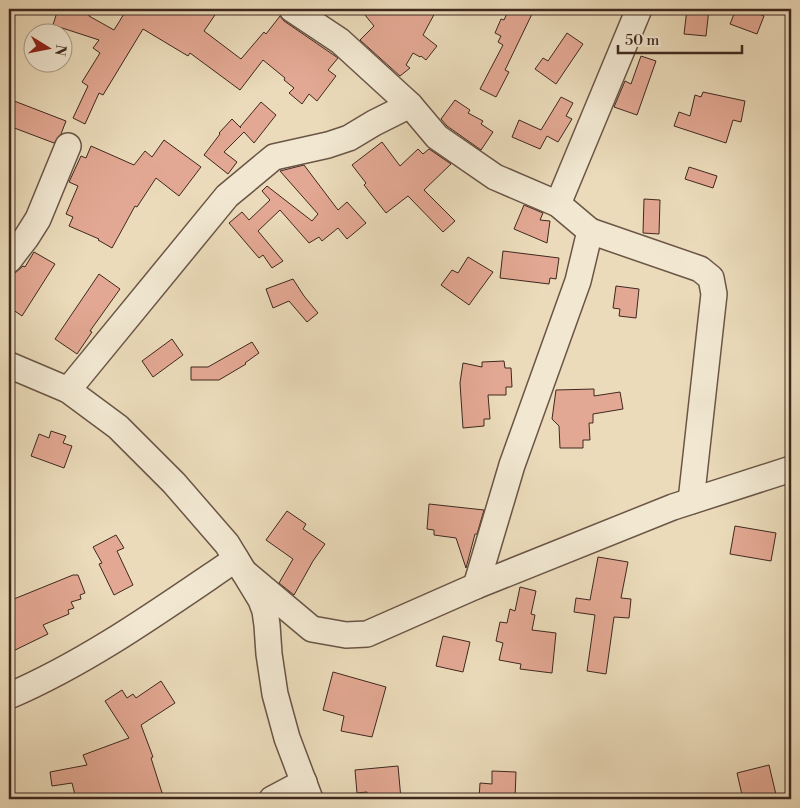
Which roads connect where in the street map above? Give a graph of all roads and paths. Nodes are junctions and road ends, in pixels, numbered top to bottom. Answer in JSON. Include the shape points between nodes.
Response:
{"nodes":[{"id":1,"x":292,"y":9,"type":"edge"},
{"id":2,"x":638,"y":9,"type":"edge"},
{"id":3,"x":410,"y":105,"type":"junction"},
{"id":4,"x":68,"y":146,"type":"dead end"},
{"id":5,"x":558,"y":204,"type":"junction"},
{"id":6,"x":590,"y":231,"type":"junction"},
{"id":7,"x":9,"y":260,"type":"edge"},
{"id":8,"x":9,"y":365,"type":"edge"},
{"id":9,"x":68,"y":390,"type":"junction"},
{"id":10,"x":791,"y":469,"type":"edge"},
{"id":11,"x":691,"y":501,"type":"junction"},
{"id":12,"x":240,"y":566,"type":"junction"},
{"id":13,"x":476,"y":586,"type":"junction"},
{"id":14,"x":9,"y":696,"type":"edge"},
{"id":15,"x":307,"y":790,"type":"edge"},
{"id":16,"x":272,"y":799,"type":"edge"}],
"edges":[{"from":1,"to":3,"type":"street","via":[[340,41]]},
{"from":2,"to":5,"type":"street"},
{"from":3,"to":5,"type":"street","via":[[437,136],[495,177]]},
{"from":3,"to":9,"type":"street","via":[[349,138],[274,157],[241,184],[227,196]]},
{"from":4,"to":7,"type":"street","via":[[38,218]]},
{"from":5,"to":6,"type":"street"},
{"from":6,"to":11,"type":"street","via":[[700,269],[711,278],[714,294]]},
{"from":6,"to":13,"type":"street","via":[[578,281],[512,465]]},
{"from":8,"to":9,"type":"street"},
{"from":9,"to":12,"type":"street","via":[[118,427],[150,458],[227,544]]},
{"from":10,"to":11,"type":"street"},
{"from":11,"to":13,"type":"street"},
{"from":12,"to":13,"type":"street","via":[[312,629],[346,635],[367,634]]},
{"from":12,"to":14,"type":"street","via":[[102,648]]},
{"from":12,"to":15,"type":"street","via":[[265,611],[275,694],[287,738]]},
{"from":15,"to":16,"type":"street"}]}
